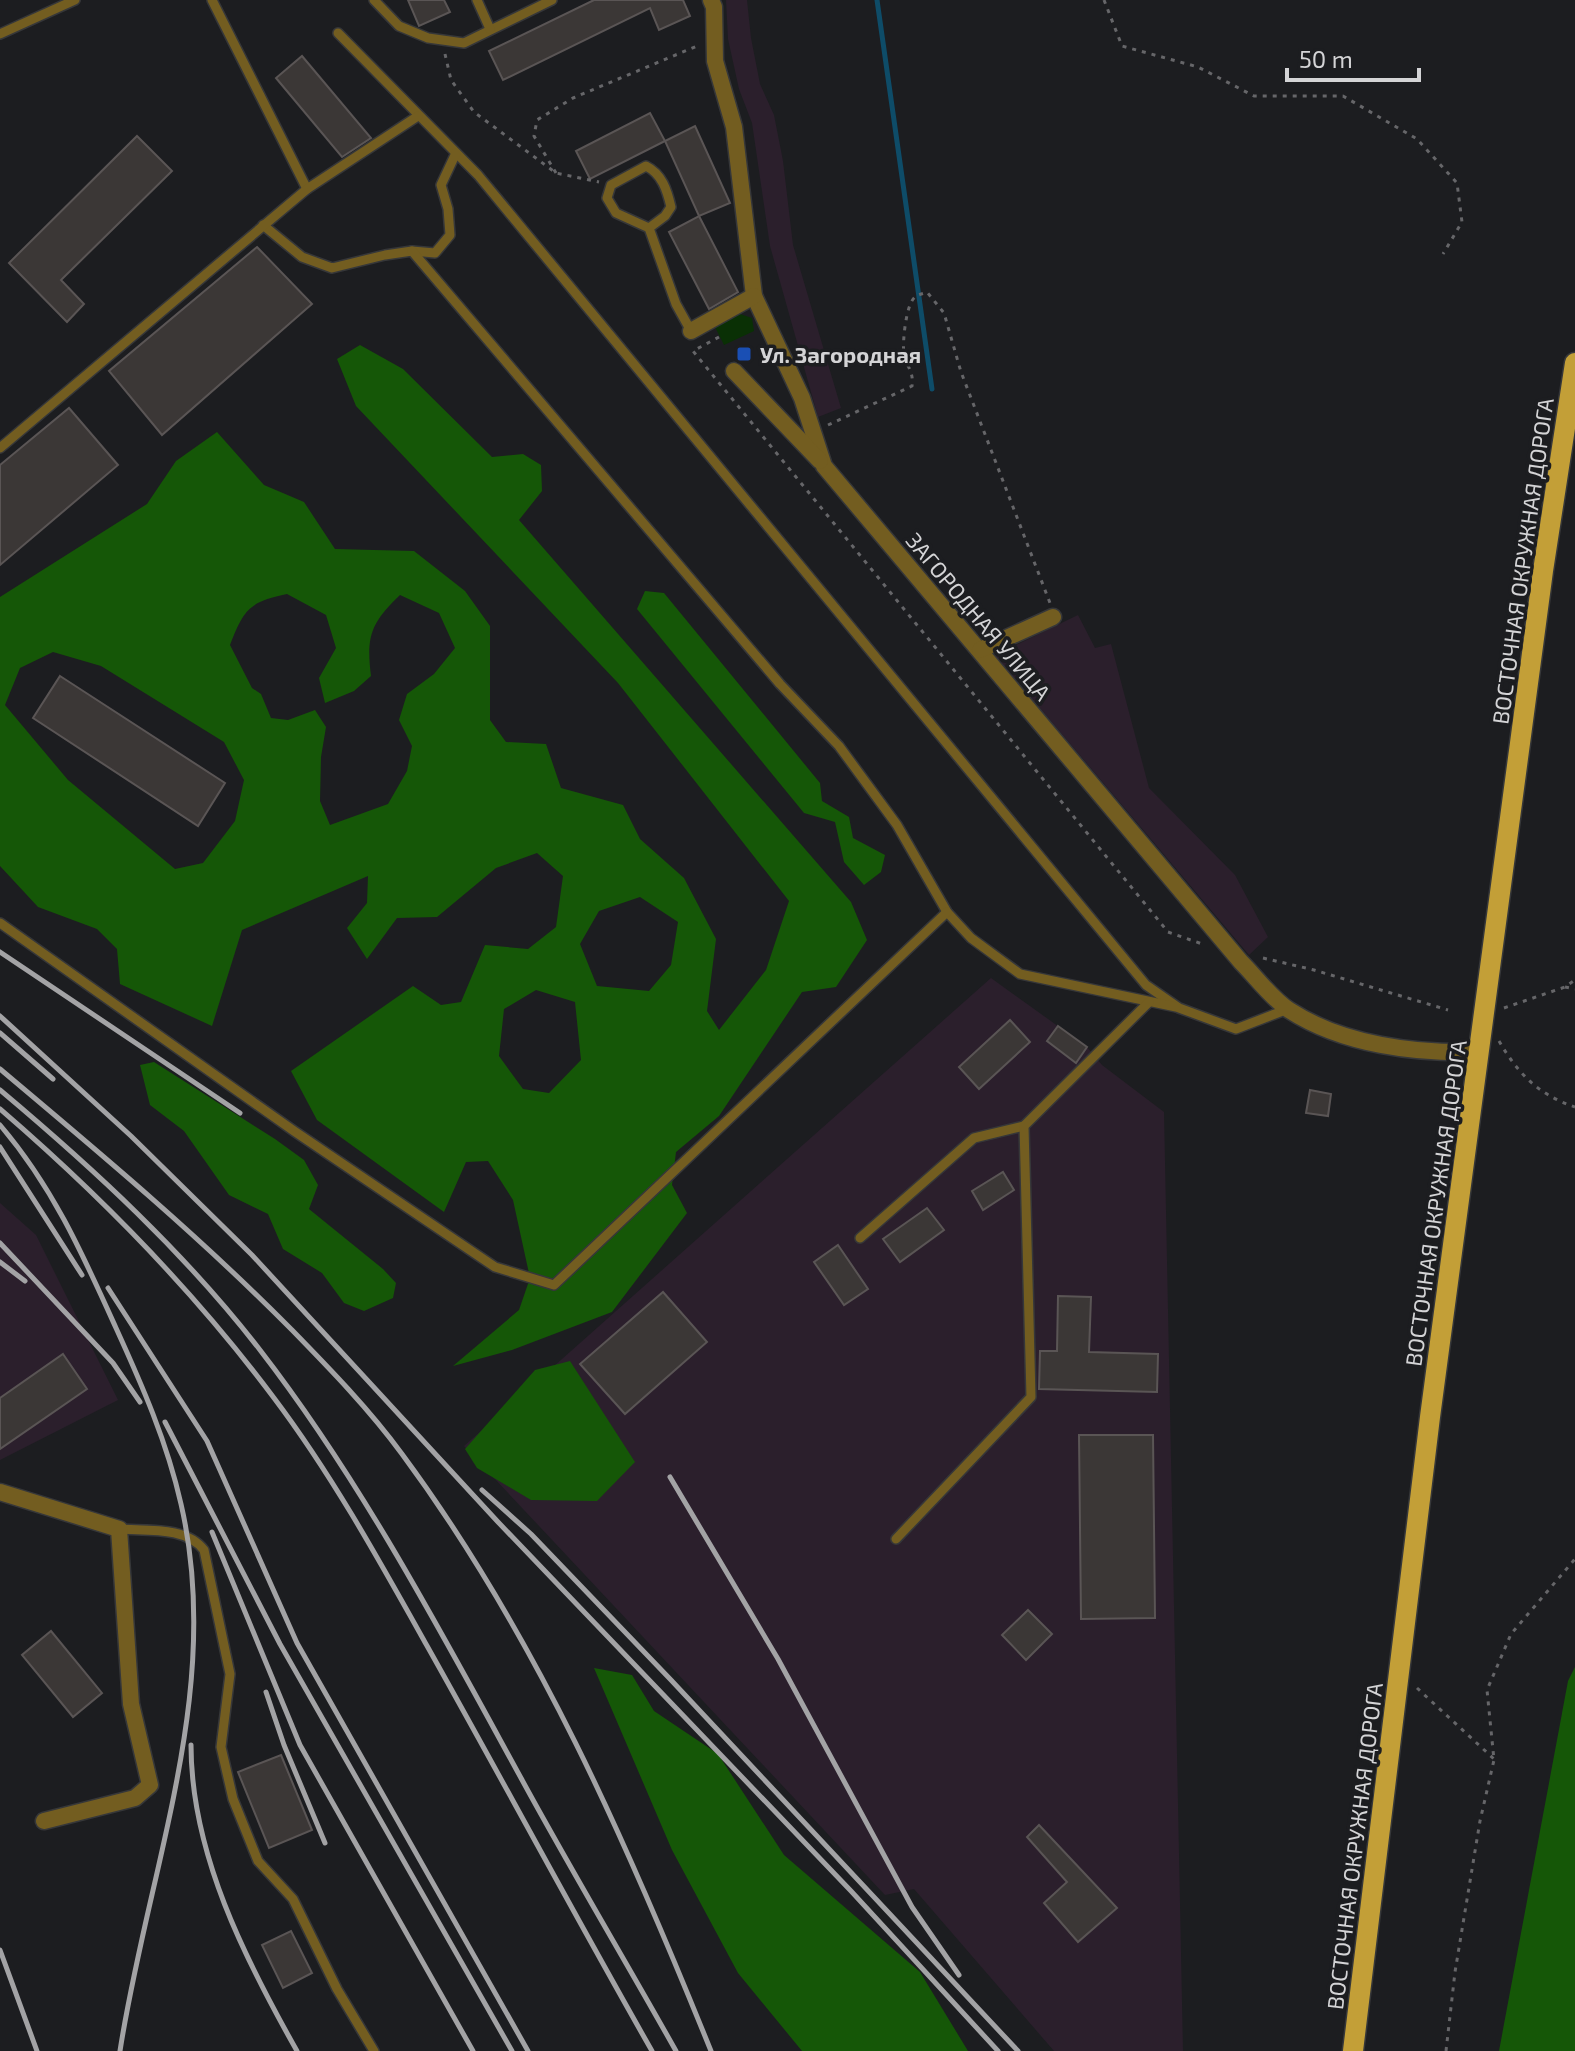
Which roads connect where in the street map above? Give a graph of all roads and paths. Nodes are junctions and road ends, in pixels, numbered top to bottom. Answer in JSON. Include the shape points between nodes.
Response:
{"nodes":[{"id":1,"x":75,"y":0,"type":"edge"},
{"id":2,"x":212,"y":0,"type":"edge"},
{"id":3,"x":374,"y":0,"type":"edge"},
{"id":4,"x":477,"y":0,"type":"edge"},
{"id":5,"x":552,"y":0,"type":"edge"},
{"id":6,"x":711,"y":0,"type":"edge"},
{"id":7,"x":1104,"y":0,"type":"edge"},
{"id":8,"x":531,"y":5,"type":"edge"},
{"id":9,"x":490,"y":29,"type":"junction"},
{"id":10,"x":338,"y":33,"type":"dead end"},
{"id":11,"x":0,"y":34,"type":"edge"},
{"id":12,"x":442,"y":39,"type":"junction"},
{"id":13,"x":715,"y":39,"type":"junction"},
{"id":14,"x":418,"y":116,"type":"junction"},
{"id":15,"x":456,"y":153,"type":"junction"},
{"id":16,"x":556,"y":173,"type":"junction"},
{"id":17,"x":611,"y":185,"type":"junction"},
{"id":18,"x":307,"y":189,"type":"junction"},
{"id":19,"x":263,"y":225,"type":"junction"},
{"id":20,"x":649,"y":228,"type":"junction"},
{"id":21,"x":412,"y":251,"type":"junction"},
{"id":22,"x":1443,"y":254,"type":"dead end"},
{"id":23,"x":754,"y":296,"type":"junction"},
{"id":24,"x":691,"y":331,"type":"joint"},
{"id":25,"x":1575,"y":363,"type":"edge"},
{"id":26,"x":734,"y":371,"type":"dead end"},
{"id":27,"x":813,"y":432,"type":"junction"},
{"id":28,"x":0,"y":448,"type":"edge"},
{"id":29,"x":824,"y":466,"type":"junction"},
{"id":30,"x":1053,"y":617,"type":"joint"},
{"id":31,"x":980,"y":650,"type":"junction"},
{"id":32,"x":947,"y":912,"type":"junction"},
{"id":33,"x":0,"y":923,"type":"edge"},
{"id":34,"x":1575,"y":980,"type":"edge"},
{"id":35,"x":1565,"y":987,"type":"junction"},
{"id":36,"x":1575,"y":989,"type":"edge"},
{"id":37,"x":1149,"y":1002,"type":"junction"},
{"id":38,"x":1179,"y":1008,"type":"junction"},
{"id":39,"x":1288,"y":1009,"type":"junction"},
{"id":40,"x":1484,"y":1015,"type":"junction"},
{"id":41,"x":1499,"y":1041,"type":"dead end"},
{"id":42,"x":1480,"y":1052,"type":"junction"},
{"id":43,"x":1575,"y":1107,"type":"edge"},
{"id":44,"x":1024,"y":1126,"type":"junction"},
{"id":45,"x":860,"y":1238,"type":"dead end"},
{"id":46,"x":0,"y":1492,"type":"edge"},
{"id":47,"x":119,"y":1529,"type":"junction"},
{"id":48,"x":896,"y":1539,"type":"dead end"},
{"id":49,"x":1575,"y":1559,"type":"edge"},
{"id":50,"x":1399,"y":1672,"type":"junction"},
{"id":51,"x":1494,"y":1760,"type":"junction"},
{"id":52,"x":44,"y":1821,"type":"dead end"},
{"id":53,"x":374,"y":2051,"type":"edge"},
{"id":54,"x":1353,"y":2051,"type":"edge"},
{"id":55,"x":1446,"y":2051,"type":"edge"}],
"edges":[{"from":1,"to":11,"type":"lane"},
{"from":2,"to":18,"type":"lane"},
{"from":3,"to":12,"type":"lane","via":[[399,26]]},
{"from":4,"to":9,"type":"lane"},
{"from":5,"to":8,"type":"lane"},
{"from":6,"to":13,"type":"street","name":"ЗАГОРОДНАЯ УЛИЦА"},
{"from":7,"to":22,"type":"path","via":[[1122,46],[1198,67],[1254,96],[1343,96],[1417,139],[1457,183],[1462,222]]},
{"from":8,"to":9,"type":"lane"},
{"from":9,"to":12,"type":"lane","via":[[464,43]]},
{"from":10,"to":14,"type":"lane"},
{"from":12,"to":16,"type":"path","via":[[451,80],[474,112]]},
{"from":13,"to":16,"type":"path","via":[[573,98],[537,120],[534,136]]},
{"from":13,"to":23,"type":"street","name":"ЗАГОРОДНАЯ УЛИЦА","via":[[715,61],[734,127]]},
{"from":14,"to":15,"type":"lane"},
{"from":14,"to":18,"type":"lane"},
{"from":15,"to":21,"type":"lane","via":[[441,185],[450,235],[435,253]]},
{"from":15,"to":38,"type":"lane","via":[[1146,985]]},
{"from":16,"to":17,"type":"path"},
{"from":17,"to":20,"type":"lane","via":[[607,198],[616,213]]},
{"from":17,"to":20,"type":"lane","via":[[646,166],[656,171],[671,207]]},
{"from":18,"to":19,"type":"lane"},
{"from":19,"to":21,"type":"lane","via":[[302,257],[332,268]]},
{"from":19,"to":28,"type":"lane"},
{"from":20,"to":24,"type":"lane"},
{"from":21,"to":32,"type":"lane","via":[[780,684],[839,746],[897,825]]},
{"from":23,"to":24,"type":"street"},
{"from":23,"to":27,"type":"street","name":"ЗАГОРОДНАЯ УЛИЦА"},
{"from":25,"to":40,"type":"main road","name":"ВОСТОЧНАЯ ОКРУЖНАЯ ДОРОГА"},
{"from":26,"to":29,"type":"street"},
{"from":27,"to":29,"type":"street","name":"ЗАГОРОДНАЯ УЛИЦА"},
{"from":27,"to":30,"type":"path","via":[[912,386],[914,375],[904,354],[905,325],[914,298],[927,292],[944,313]]},
{"from":29,"to":31,"type":"street","name":"ЗАГОРОДНАЯ УЛИЦА"},
{"from":30,"to":31,"type":"street"},
{"from":31,"to":39,"type":"street","name":"ЗАГОРОДНАЯ УЛИЦА","via":[[1241,962]]},
{"from":32,"to":33,"type":"lane","via":[[554,1285],[495,1267]]},
{"from":32,"to":37,"type":"lane","via":[[971,938],[1020,974]]},
{"from":34,"to":35,"type":"path"},
{"from":35,"to":36,"type":"path"},
{"from":35,"to":40,"type":"path"},
{"from":37,"to":38,"type":"lane"},
{"from":37,"to":44,"type":"lane"},
{"from":38,"to":39,"type":"lane","via":[[1236,1029]]},
{"from":39,"to":42,"type":"street","name":"ЗАГОРОДНАЯ УЛИЦА","via":[[1348,1037],[1439,1053]]},
{"from":40,"to":42,"type":"main road","name":"ВОСТОЧНАЯ ОКРУЖНАЯ ДОРОГА"},
{"from":41,"to":43,"type":"path","via":[[1514,1068],[1552,1099]]},
{"from":42,"to":50,"type":"main road","name":"ВОСТОЧНАЯ ОКРУЖНАЯ ДОРОГА"},
{"from":44,"to":45,"type":"lane","via":[[974,1138]]},
{"from":44,"to":48,"type":"lane","via":[[1031,1397]]},
{"from":46,"to":47,"type":"street"},
{"from":47,"to":52,"type":"street","via":[[131,1704],[150,1785],[135,1798]]},
{"from":47,"to":53,"type":"lane","via":[[186,1535],[204,1550],[230,1674],[221,1747],[233,1799],[258,1861],[293,1899]]},
{"from":49,"to":51,"type":"path","via":[[1511,1634],[1487,1690]]},
{"from":50,"to":51,"type":"path"},
{"from":50,"to":54,"type":"main road","name":"ВОСТОЧНАЯ ОКРУЖНАЯ ДОРОГА"},
{"from":51,"to":55,"type":"path","via":[[1457,1957]]}]}
